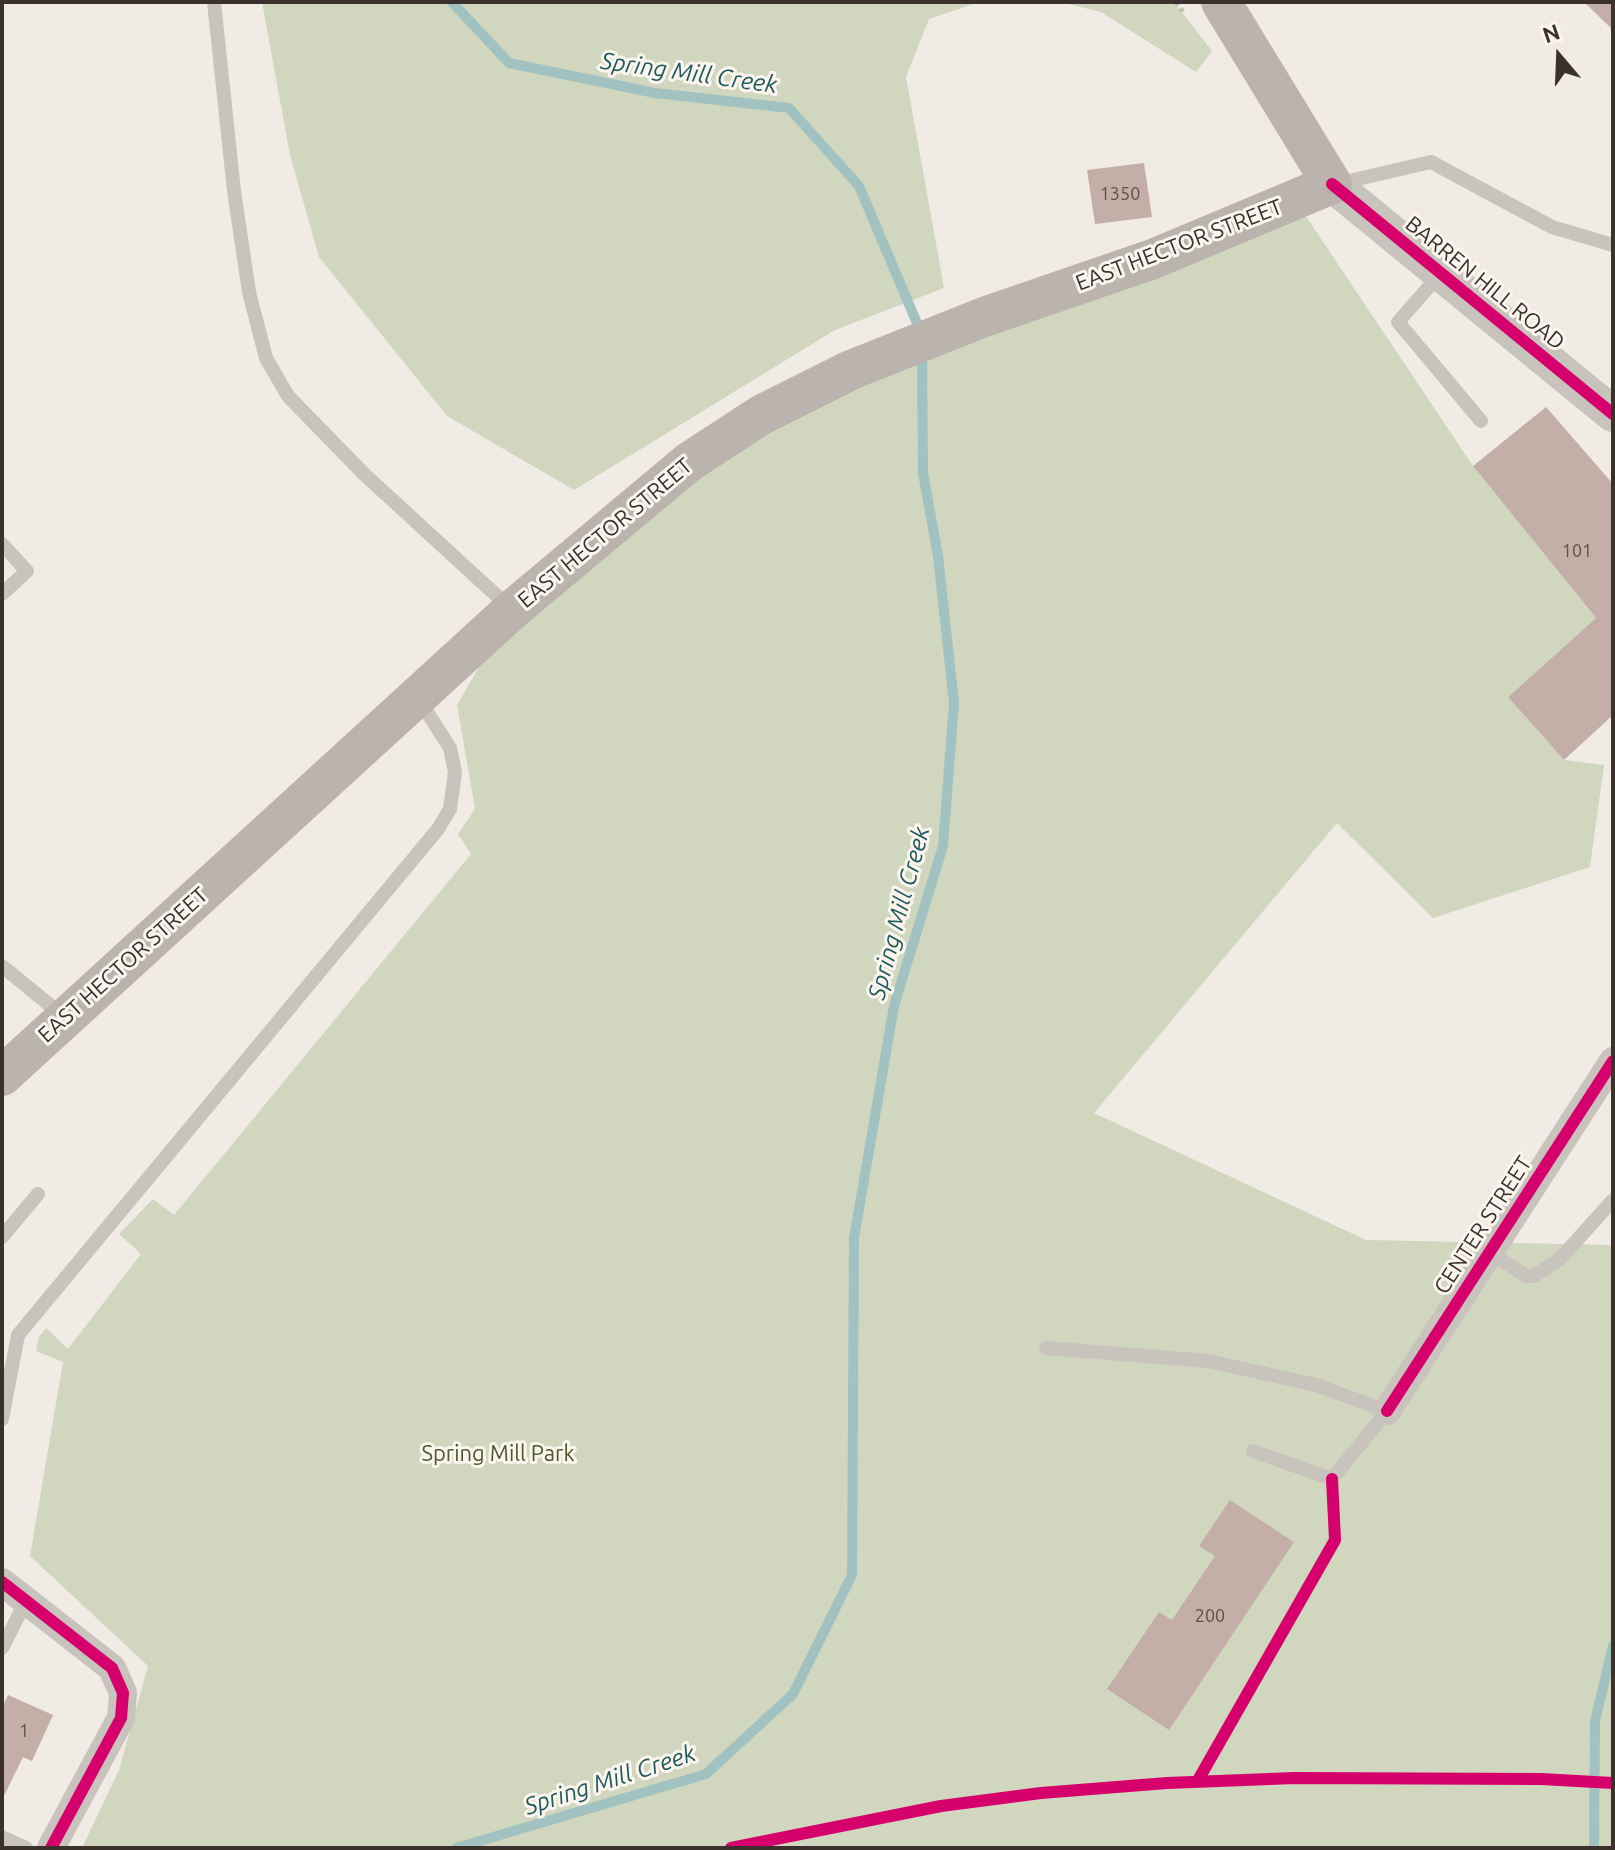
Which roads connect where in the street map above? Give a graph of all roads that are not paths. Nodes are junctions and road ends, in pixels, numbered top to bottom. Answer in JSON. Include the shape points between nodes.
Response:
{"nodes":[{"id":1,"x":214,"y":2,"type":"edge"},
{"id":2,"x":1221,"y":2,"type":"edge"},
{"id":3,"x":1332,"y":184,"type":"junction"},
{"id":4,"x":1613,"y":245,"type":"edge"},
{"id":5,"x":1442,"y":273,"type":"junction"},
{"id":6,"x":1612,"y":412,"type":"edge"},
{"id":7,"x":1481,"y":421,"type":"dead end"},
{"id":8,"x":2,"y":544,"type":"edge"},
{"id":9,"x":2,"y":594,"type":"edge"},
{"id":10,"x":512,"y":610,"type":"junction"},
{"id":11,"x":417,"y":697,"type":"junction"},
{"id":12,"x":2,"y":966,"type":"edge"},
{"id":13,"x":66,"y":1018,"type":"junction"},
{"id":14,"x":1613,"y":1061,"type":"edge"},
{"id":15,"x":2,"y":1076,"type":"edge"},
{"id":16,"x":38,"y":1194,"type":"dead end"},
{"id":17,"x":1613,"y":1200,"type":"edge"},
{"id":18,"x":2,"y":1237,"type":"edge"},
{"id":19,"x":1490,"y":1252,"type":"junction"},
{"id":20,"x":1046,"y":1348,"type":"dead end"},
{"id":21,"x":1387,"y":1411,"type":"junction"},
{"id":22,"x":2,"y":1419,"type":"edge"},
{"id":23,"x":1253,"y":1451,"type":"dead end"},
{"id":24,"x":2,"y":1582,"type":"edge"},
{"id":25,"x":26,"y":1601,"type":"junction"},
{"id":26,"x":2,"y":1648,"type":"edge"},
{"id":27,"x":2,"y":1837,"type":"edge"},
{"id":28,"x":26,"y":1848,"type":"edge"},
{"id":29,"x":51,"y":1848,"type":"edge"}],
"edges":[{"from":1,"to":10,"type":"lane","via":[[236,206],[266,358],[288,396],[364,474]]},
{"from":2,"to":3,"type":"main road"},
{"from":3,"to":4,"type":"lane","via":[[1431,162],[1552,227]]},
{"from":3,"to":5,"type":"street","name":"BARREN HILL ROAD"},
{"from":3,"to":10,"type":"main road","name":"EAST HECTOR STREET","via":[[1153,259],[851,370],[761,415],[689,462]]},
{"from":5,"to":6,"type":"street","name":"BARREN HILL ROAD"},
{"from":5,"to":7,"type":"lane","via":[[1398,322]]},
{"from":8,"to":9,"type":"lane","via":[[27,571]]},
{"from":10,"to":11,"type":"main road","name":"EAST HECTOR STREET"},
{"from":11,"to":13,"type":"main road","name":"EAST HECTOR STREET"},
{"from":11,"to":22,"type":"lane","via":[[450,748],[455,772],[450,809],[18,1335]]},
{"from":12,"to":13,"type":"lane"},
{"from":13,"to":15,"type":"main road","name":"EAST HECTOR STREET"},
{"from":14,"to":19,"type":"street","name":"CENTER STREET"},
{"from":16,"to":18,"type":"lane"},
{"from":17,"to":19,"type":"lane","via":[[1560,1259],[1534,1276]]},
{"from":19,"to":21,"type":"street","name":"CENTER STREET"},
{"from":20,"to":21,"type":"lane","via":[[1208,1361],[1316,1385]]},
{"from":21,"to":23,"type":"lane","via":[[1332,1479]]},
{"from":24,"to":25,"type":"street"},
{"from":25,"to":26,"type":"lane"},
{"from":25,"to":29,"type":"street","via":[[112,1668],[123,1693],[121,1718]]},
{"from":27,"to":28,"type":"lane"}]}
